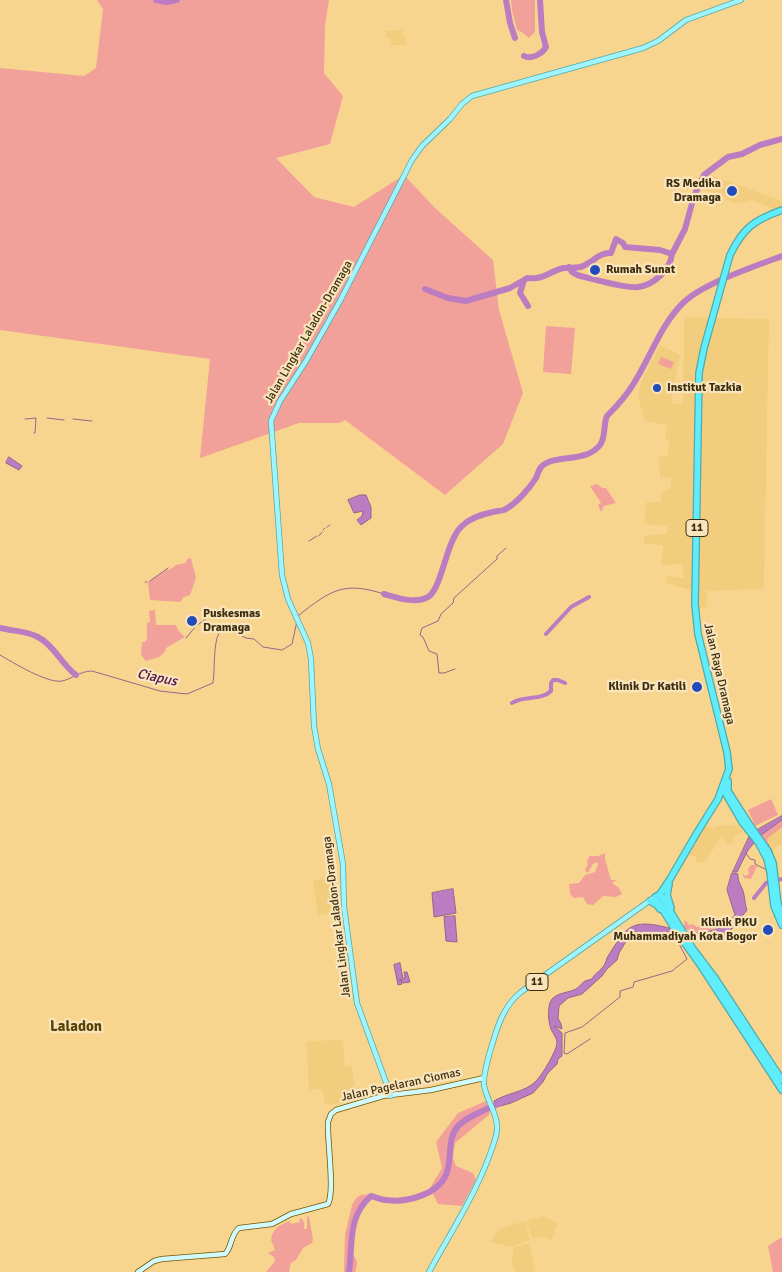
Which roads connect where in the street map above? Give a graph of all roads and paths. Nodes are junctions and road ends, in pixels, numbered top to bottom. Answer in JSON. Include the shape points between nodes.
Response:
{"nodes":[{"id":1,"x":741,"y":0,"type":"edge"},
{"id":2,"x":782,"y":210,"type":"edge"},
{"id":3,"x":729,"y":769,"type":"junction"},
{"id":4,"x":723,"y":789,"type":"junction"},
{"id":5,"x":718,"y":799,"type":"junction"},
{"id":6,"x":730,"y":801,"type":"junction"},
{"id":7,"x":752,"y":832,"type":"junction"},
{"id":8,"x":670,"y":879,"type":"junction"},
{"id":9,"x":773,"y":880,"type":"junction"},
{"id":10,"x":658,"y":895,"type":"junction"},
{"id":11,"x":650,"y":901,"type":"junction"},
{"id":12,"x":672,"y":915,"type":"junction"},
{"id":13,"x":782,"y":915,"type":"edge"},
{"id":14,"x":782,"y":924,"type":"edge"},
{"id":15,"x":674,"y":926,"type":"junction"},
{"id":16,"x":689,"y":947,"type":"junction"},
{"id":17,"x":484,"y":1078,"type":"junction"},
{"id":18,"x":782,"y":1080,"type":"edge"},
{"id":19,"x":782,"y":1090,"type":"edge"},
{"id":20,"x":391,"y":1096,"type":"junction"},
{"id":21,"x":138,"y":1272,"type":"edge"},
{"id":22,"x":429,"y":1272,"type":"edge"}],
"edges":[{"from":1,"to":20,"type":"main road","name":"Jalan Lingkar Laladon-Dramaga","via":[[686,20],[643,48],[472,96],[462,104],[422,146],[401,180],[338,304],[271,421],[280,564],[286,593],[308,643],[311,660],[314,726],[329,784],[343,868],[344,907],[354,989]]},
{"from":2,"to":3,"type":"highway","name":"Jalan Raya Dramaga","number":"11","via":[[750,225],[736,243],[727,265],[699,372],[698,634]]},
{"from":3,"to":4,"type":"highway","name":"Jalan Raya Dramaga","number":"11"},
{"from":3,"to":7,"type":"highway","number":"11","via":[[727,790]]},
{"from":4,"to":5,"type":"highway","name":"Jalan Raya Dramaga","number":"11"},
{"from":4,"to":6,"type":"highway","number":"11"},
{"from":5,"to":6,"type":"highway"},
{"from":5,"to":8,"type":"highway","name":"Jalan Raya Dramaga","number":"11"},
{"from":6,"to":7,"type":"highway","number":"11"},
{"from":7,"to":9,"type":"highway","number":"11","via":[[759,840]]},
{"from":8,"to":10,"type":"highway","name":"Jalan Raya Dramaga","number":"11"},
{"from":8,"to":12,"type":"highway","via":[[667,895]]},
{"from":9,"to":13,"type":"highway","number":"11"},
{"from":9,"to":14,"type":"highway","number":"11","via":[[774,906]]},
{"from":10,"to":11,"type":"main road","number":"11"},
{"from":10,"to":12,"type":"highway"},
{"from":10,"to":15,"type":"highway"},
{"from":11,"to":15,"type":"highway"},
{"from":11,"to":17,"type":"main road","number":"11","via":[[511,1001],[496,1029]]},
{"from":12,"to":15,"type":"highway"},
{"from":15,"to":16,"type":"highway"},
{"from":16,"to":18,"type":"highway","via":[[715,978]]},
{"from":16,"to":19,"type":"highway"},
{"from":17,"to":20,"type":"main road","name":"Jalan Pagelaran Ciomas"},
{"from":17,"to":22,"type":"main road","number":"11","via":[[484,1087],[495,1112],[496,1133],[474,1190]]},
{"from":20,"to":21,"type":"main road","name":"Jalan Pagelaran Ciomas","via":[[338,1108],[331,1114],[328,1126],[328,1204],[291,1214],[272,1224],[239,1228],[225,1254],[162,1259]]}]}
